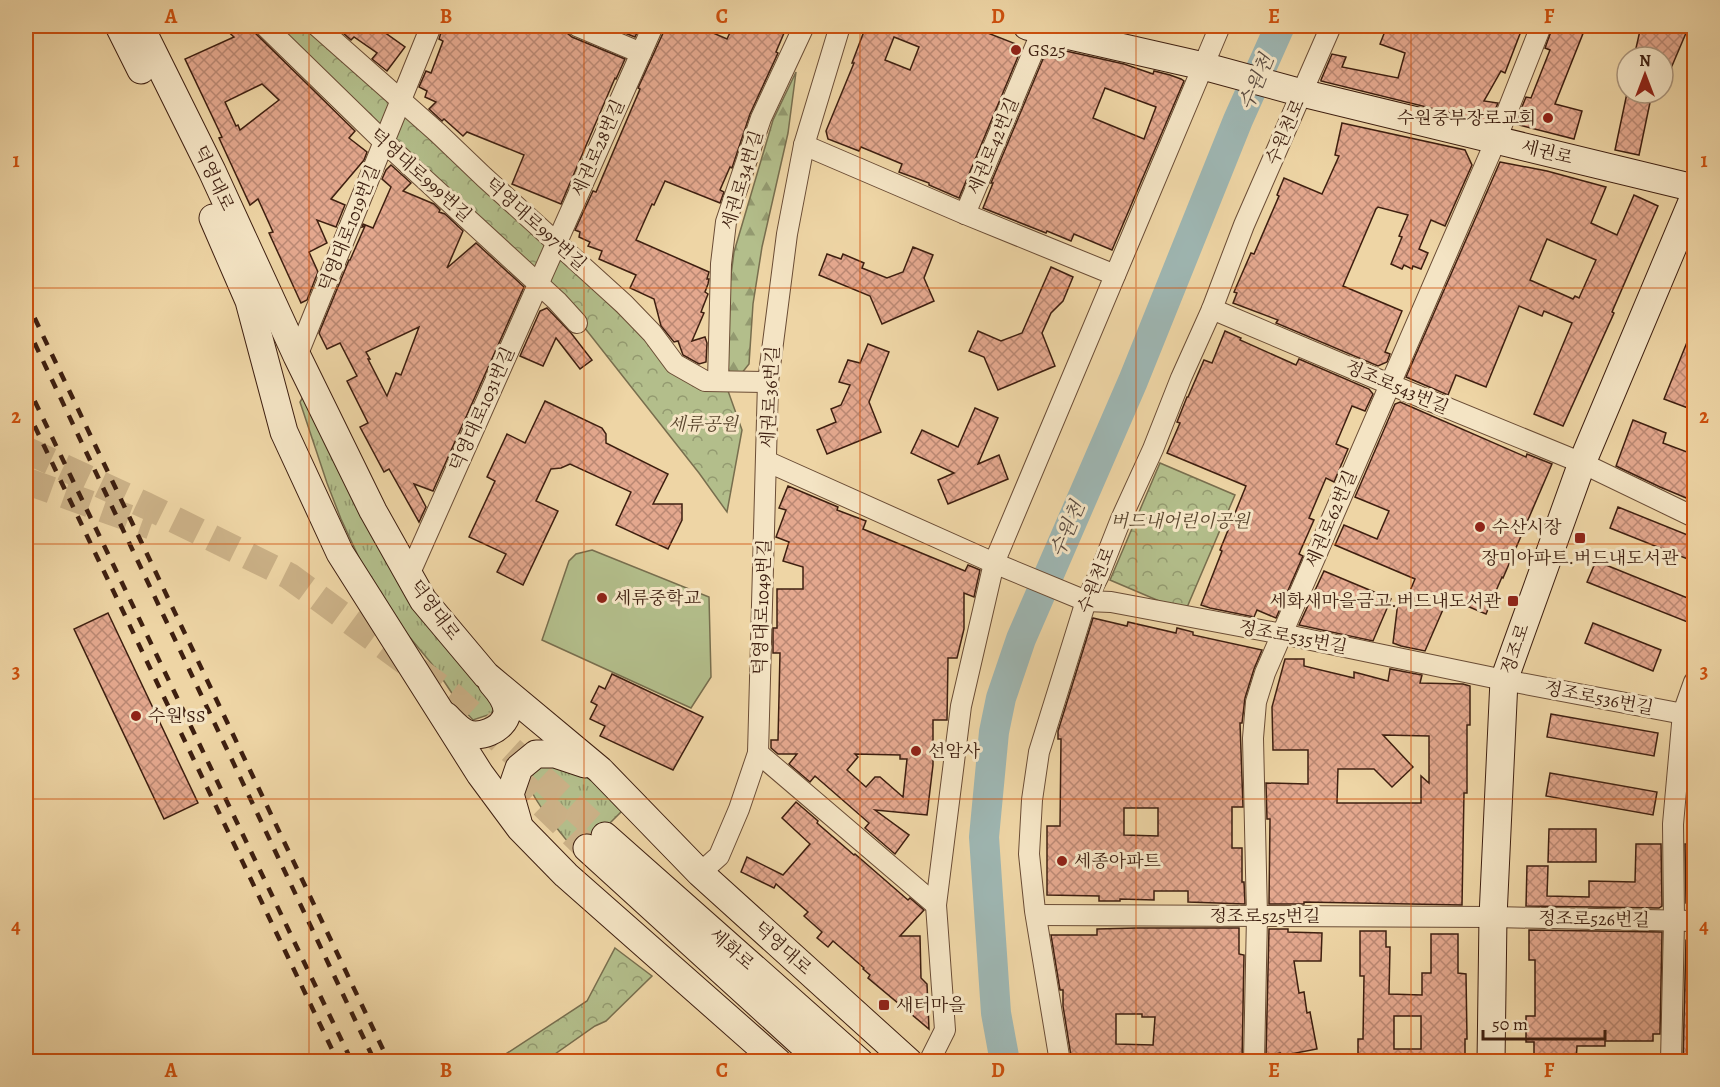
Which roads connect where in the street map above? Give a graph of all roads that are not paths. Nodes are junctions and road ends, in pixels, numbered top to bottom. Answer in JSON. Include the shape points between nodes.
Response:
{"nodes":[{"id":1,"x":118,"y":26,"type":"edge"},
{"id":2,"x":140,"y":26,"type":"edge"},
{"id":3,"x":265,"y":26,"type":"edge"},
{"id":4,"x":317,"y":26,"type":"edge"},
{"id":5,"x":431,"y":26,"type":"edge"},
{"id":6,"x":577,"y":26,"type":"edge"},
{"id":7,"x":653,"y":26,"type":"edge"},
{"id":8,"x":804,"y":26,"type":"edge"},
{"id":9,"x":840,"y":26,"type":"edge"},
{"id":10,"x":1220,"y":26,"type":"edge"},
{"id":11,"x":1331,"y":26,"type":"edge"},
{"id":12,"x":1541,"y":26,"type":"edge"},
{"id":13,"x":1037,"y":27,"type":"edge"},
{"id":14,"x":640,"y":53,"type":"junction"},
{"id":15,"x":1208,"y":68,"type":"junction"},
{"id":16,"x":1298,"y":92,"type":"junction"},
{"id":17,"x":401,"y":100,"type":"junction"},
{"id":18,"x":1496,"y":140,"type":"junction"},
{"id":19,"x":384,"y":142,"type":"junction"},
{"id":20,"x":804,"y":145,"type":"junction"},
{"id":21,"x":1695,"y":188,"type":"edge"},
{"id":22,"x":1695,"y":197,"type":"edge"},
{"id":23,"x":965,"y":213,"type":"junction"},
{"id":24,"x":556,"y":243,"type":"junction"},
{"id":25,"x":1115,"y":275,"type":"junction"},
{"id":26,"x":538,"y":283,"type":"junction"},
{"id":27,"x":1212,"y":309,"type":"junction"},
{"id":28,"x":577,"y":323,"type":"dead end"},
{"id":29,"x":297,"y":356,"type":"junction"},
{"id":30,"x":718,"y":381,"type":"junction"},
{"id":31,"x":768,"y":382,"type":"junction"},
{"id":32,"x":1389,"y":384,"type":"junction"},
{"id":33,"x":766,"y":461,"type":"junction"},
{"id":34,"x":1582,"y":463,"type":"junction"},
{"id":35,"x":1695,"y":517,"type":"edge"},
{"id":36,"x":1000,"y":565,"type":"junction"},
{"id":37,"x":409,"y":574,"type":"junction"},
{"id":38,"x":1084,"y":600,"type":"junction"},
{"id":39,"x":1282,"y":634,"type":"junction"},
{"id":40,"x":486,"y":675,"type":"junction"},
{"id":41,"x":1504,"y":680,"type":"junction"},
{"id":42,"x":1695,"y":682,"type":"edge"},
{"id":43,"x":438,"y":709,"type":"junction"},
{"id":44,"x":1689,"y":715,"type":"edge"},
{"id":45,"x":758,"y":753,"type":"junction"},
{"id":46,"x":600,"y":770,"type":"junction"},
{"id":47,"x":520,"y":828,"type":"junction"},
{"id":48,"x":700,"y":873,"type":"junction"},
{"id":49,"x":936,"y":905,"type":"junction"},
{"id":50,"x":1036,"y":915,"type":"junction"},
{"id":51,"x":1257,"y":916,"type":"junction"},
{"id":52,"x":1493,"y":916,"type":"junction"},
{"id":53,"x":1674,"y":921,"type":"junction"},
{"id":54,"x":1695,"y":921,"type":"edge"},
{"id":55,"x":778,"y":1062,"type":"edge"},
{"id":56,"x":822,"y":1062,"type":"edge"},
{"id":57,"x":860,"y":1062,"type":"edge"},
{"id":58,"x":909,"y":1062,"type":"edge"},
{"id":59,"x":929,"y":1062,"type":"edge"},
{"id":60,"x":1060,"y":1062,"type":"edge"},
{"id":61,"x":1254,"y":1062,"type":"edge"},
{"id":62,"x":1491,"y":1062,"type":"edge"},
{"id":63,"x":1671,"y":1062,"type":"edge"}],
"edges":[{"from":1,"to":43,"type":"main road","name":"덕영대로","via":[[204,195],[249,301],[284,432],[340,553]]},
{"from":2,"to":29,"type":"main road","name":"덕영대로"},
{"from":3,"to":19,"type":"street","name":"덕영대로999번길"},
{"from":4,"to":17,"type":"street","name":"덕영대로997번길"},
{"from":5,"to":17,"type":"street","name":"덕영대로1019번길"},
{"from":6,"to":14,"type":"street"},
{"from":7,"to":14,"type":"street","name":"세권로28번길"},
{"from":8,"to":30,"type":"street","name":"세권로34번길","via":[[761,118],[726,222],[720,275]]},
{"from":9,"to":20,"type":"street","name":"세권로36번길"},
{"from":10,"to":15,"type":"street"},
{"from":11,"to":16,"type":"street","name":"수원천로"},
{"from":12,"to":18,"type":"street","name":"세권로62번길"},
{"from":13,"to":15,"type":"main road"},
{"from":13,"to":23,"type":"street","name":"세권로42번길"},
{"from":14,"to":24,"type":"street","name":"세권로28번길"},
{"from":15,"to":16,"type":"main road","name":"세권로"},
{"from":15,"to":25,"type":"street"},
{"from":16,"to":18,"type":"main road","name":"세권로"},
{"from":16,"to":27,"type":"street","name":"수원천로"},
{"from":17,"to":19,"type":"street","name":"덕영대로1019번길"},
{"from":17,"to":24,"type":"street","name":"덕영대로997번길"},
{"from":18,"to":21,"type":"main road","name":"세권로"},
{"from":18,"to":32,"type":"street","name":"세권로62번길"},
{"from":19,"to":26,"type":"street","name":"덕영대로999번길"},
{"from":19,"to":29,"type":"street","name":"덕영대로1019번길"},
{"from":20,"to":23,"type":"street"},
{"from":20,"to":31,"type":"street","name":"세권로36번길","via":[[787,234]]},
{"from":22,"to":34,"type":"main road","name":"정조로"},
{"from":23,"to":25,"type":"street","name":"세권로42번길"},
{"from":24,"to":26,"type":"street","name":"덕영대로1031번길"},
{"from":24,"to":30,"type":"street","name":"덕영대로997번길","via":[[624,304],[675,364],[705,381]]},
{"from":25,"to":36,"type":"street"},
{"from":26,"to":28,"type":"street","name":"덕영대로999번길"},
{"from":26,"to":37,"type":"street","name":"덕영대로1031번길"},
{"from":27,"to":32,"type":"street","name":"정조로543번길"},
{"from":27,"to":38,"type":"street","name":"수원천로","via":[[1099,574]]},
{"from":29,"to":37,"type":"main road","name":"덕영대로","via":[[373,511]]},
{"from":30,"to":31,"type":"street","name":"덕영대로997번길"},
{"from":31,"to":33,"type":"street","name":"세권로36번길"},
{"from":32,"to":34,"type":"street","name":"정조로543번길"},
{"from":32,"to":39,"type":"street","name":"세권로62번길"},
{"from":33,"to":36,"type":"street","name":"세권로36번길"},
{"from":33,"to":45,"type":"street","name":"덕영대로1049번길"},
{"from":34,"to":35,"type":"street","name":"정조로543번길"},
{"from":34,"to":41,"type":"main road","name":"정조로"},
{"from":36,"to":38,"type":"street","name":"세권로36번길"},
{"from":36,"to":49,"type":"street","via":[[961,706]]},
{"from":37,"to":40,"type":"main road","name":"덕영대로","via":[[423,600]]},
{"from":38,"to":39,"type":"street","name":"정조로535번길"},
{"from":38,"to":50,"type":"street","name":"수원천로","via":[[1039,752],[1029,854]]},
{"from":39,"to":41,"type":"street","name":"정조로535번길"},
{"from":39,"to":51,"type":"street","name":"세권로62번길","via":[[1265,673],[1253,738]]},
{"from":40,"to":43,"type":"main road","via":[[505,700],[507,713],[494,730],[484,735],[465,733]]},
{"from":40,"to":46,"type":"main road","name":"덕영대로"},
{"from":41,"to":44,"type":"street","name":"정조로536번길"},
{"from":41,"to":52,"type":"main road","name":"정조로"},
{"from":42,"to":44,"type":"street"},
{"from":43,"to":47,"type":"main road","name":"덕영대로"},
{"from":44,"to":53,"type":"street","via":[[1672,824]]},
{"from":45,"to":48,"type":"street","name":"덕영대로1049번길","via":[[719,856]]},
{"from":45,"to":49,"type":"street"},
{"from":46,"to":47,"type":"main road","via":[[555,754],[536,754],[519,768],[510,794]]},
{"from":46,"to":48,"type":"main road","name":"덕영대로"},
{"from":47,"to":55,"type":"main road","name":"덕영대로","via":[[566,875]]},
{"from":48,"to":58,"type":"main road","name":"덕영대로"},
{"from":49,"to":59,"type":"street","via":[[945,1030]]},
{"from":50,"to":51,"type":"street","name":"정조로525번길"},
{"from":50,"to":60,"type":"street","name":"수원천로"},
{"from":51,"to":52,"type":"street","name":"정조로525번길"},
{"from":51,"to":61,"type":"street","name":"세권로62번길"},
{"from":52,"to":53,"type":"street","name":"정조로526번길"},
{"from":52,"to":62,"type":"main road","name":"정조로"},
{"from":53,"to":54,"type":"street","name":"정조로526번길"},
{"from":53,"to":63,"type":"street"},
{"from":56,"to":57,"type":"main road","name":"세화로","via":[[596,842]]}]}
